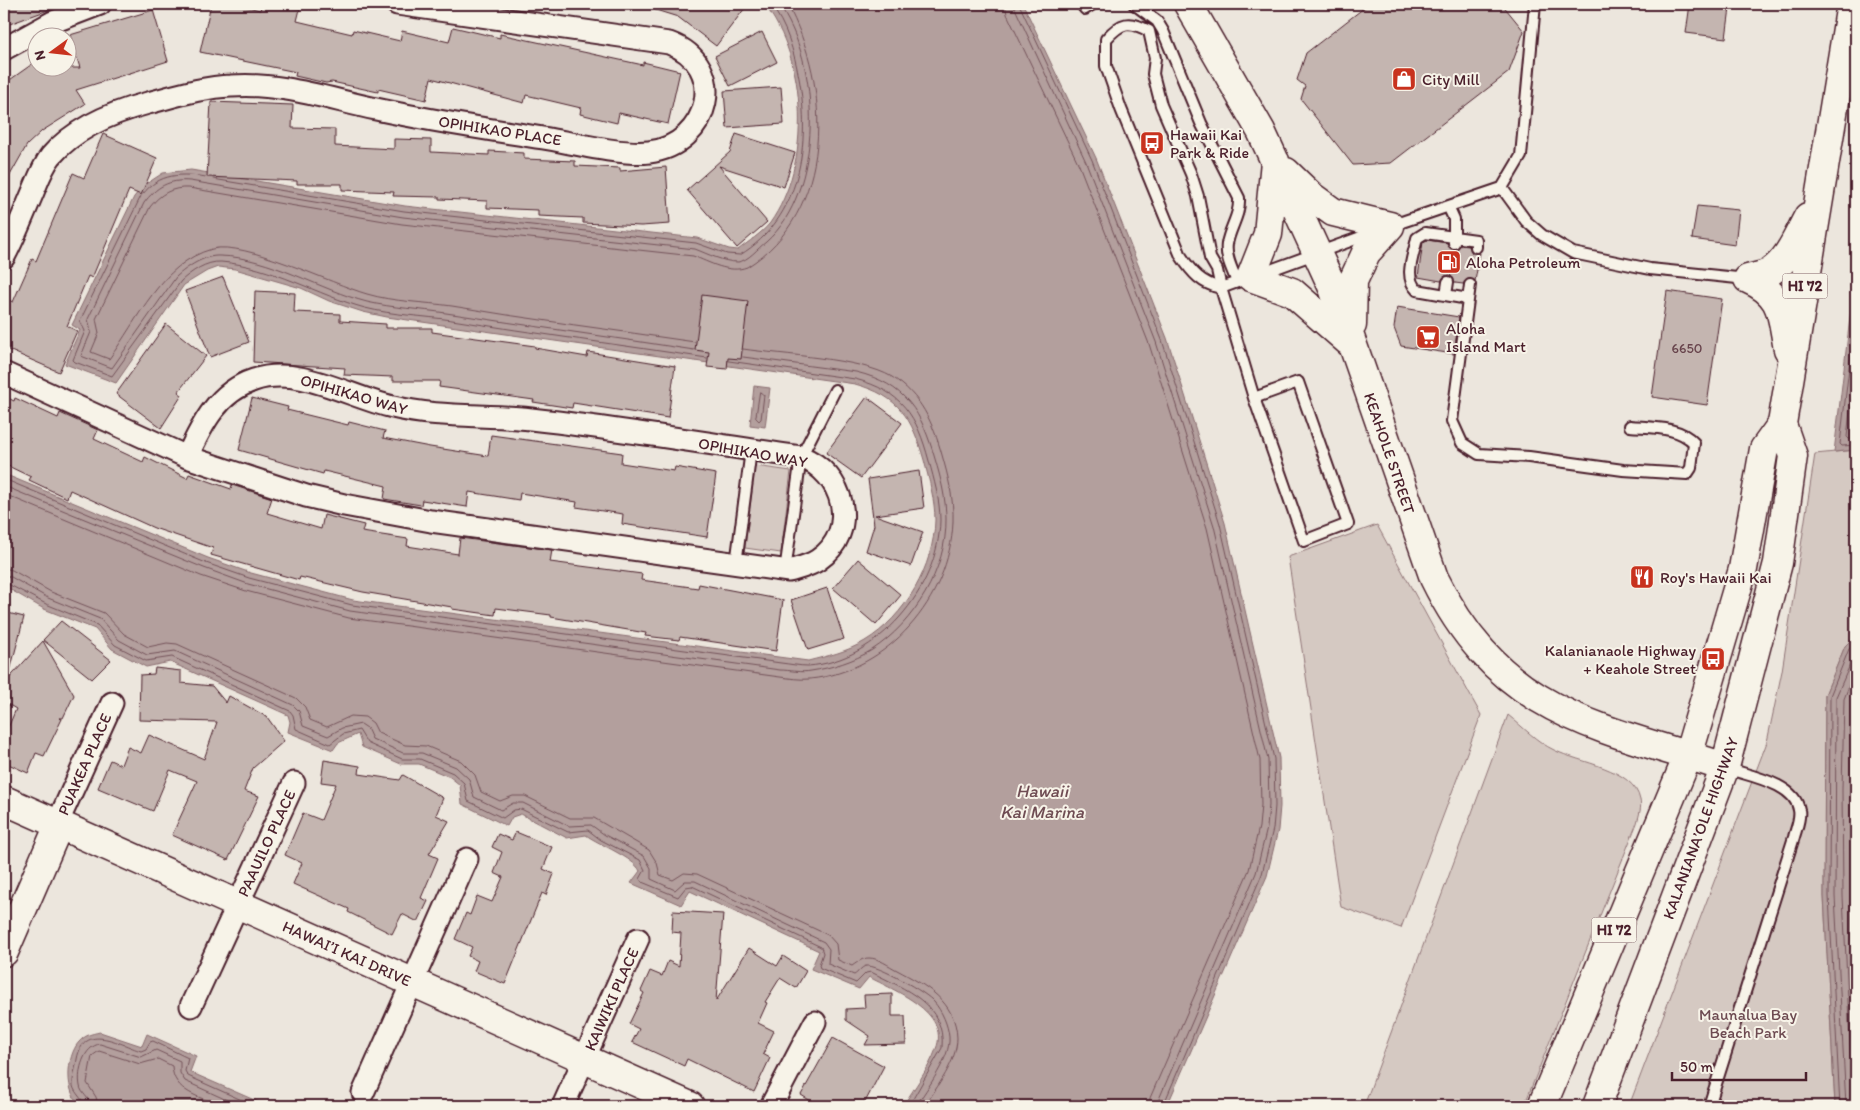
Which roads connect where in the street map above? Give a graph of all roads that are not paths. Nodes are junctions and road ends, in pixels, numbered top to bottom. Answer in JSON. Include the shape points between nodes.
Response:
{"nodes":[{"id":1,"x":100,"y":4,"type":"edge"},
{"id":2,"x":397,"y":4,"type":"edge"},
{"id":3,"x":1081,"y":4,"type":"edge"},
{"id":4,"x":1093,"y":4,"type":"edge"},
{"id":5,"x":1134,"y":4,"type":"edge"},
{"id":6,"x":1188,"y":4,"type":"edge"},
{"id":7,"x":1536,"y":4,"type":"edge"},
{"id":8,"x":1851,"y":4,"type":"edge"},
{"id":9,"x":4,"y":49,"type":"edge"},
{"id":10,"x":1275,"y":160,"type":"junction"},
{"id":11,"x":1502,"y":188,"type":"junction"},
{"id":12,"x":1819,"y":196,"type":"junction"},
{"id":13,"x":1449,"y":208,"type":"junction"},
{"id":14,"x":1390,"y":226,"type":"junction"},
{"id":15,"x":1454,"y":240,"type":"junction"},
{"id":16,"x":1476,"y":246,"type":"dead end"},
{"id":17,"x":1318,"y":254,"type":"junction"},
{"id":18,"x":4,"y":257,"type":"edge"},
{"id":19,"x":1748,"y":279,"type":"junction"},
{"id":20,"x":1244,"y":280,"type":"junction"},
{"id":21,"x":1448,"y":282,"type":"dead end"},
{"id":22,"x":1470,"y":285,"type":"dead end"},
{"id":23,"x":1221,"y":288,"type":"junction"},
{"id":24,"x":1446,"y":295,"type":"junction"},
{"id":25,"x":1468,"y":299,"type":"junction"},
{"id":26,"x":1351,"y":344,"type":"junction"},
{"id":27,"x":1792,"y":365,"type":"junction"},
{"id":28,"x":4,"y":373,"type":"edge"},
{"id":29,"x":835,"y":390,"type":"dead end"},
{"id":30,"x":1254,"y":398,"type":"junction"},
{"id":31,"x":1782,"y":424,"type":"junction"},
{"id":32,"x":1630,"y":426,"type":"dead end"},
{"id":33,"x":751,"y":450,"type":"junction"},
{"id":34,"x":187,"y":457,"type":"junction"},
{"id":35,"x":800,"y":457,"type":"junction"},
{"id":36,"x":736,"y":564,"type":"junction"},
{"id":37,"x":785,"y":570,"type":"junction"},
{"id":38,"x":112,"y":703,"type":"dead end"},
{"id":39,"x":1688,"y":756,"type":"junction"},
{"id":40,"x":1725,"y":768,"type":"junction"},
{"id":41,"x":294,"y":783,"type":"dead end"},
{"id":42,"x":4,"y":800,"type":"edge"},
{"id":43,"x":58,"y":825,"type":"junction"},
{"id":44,"x":466,"y":859,"type":"dead end"},
{"id":45,"x":238,"y":903,"type":"junction"},
{"id":46,"x":638,"y":939,"type":"dead end"},
{"id":47,"x":4,"y":952,"type":"edge"},
{"id":48,"x":411,"y":982,"type":"junction"},
{"id":49,"x":191,"y":1006,"type":"dead end"},
{"id":50,"x":815,"y":1022,"type":"dead end"},
{"id":51,"x":584,"y":1059,"type":"junction"},
{"id":52,"x":364,"y":1093,"type":"dead end"},
{"id":53,"x":563,"y":1106,"type":"edge"},
{"id":54,"x":690,"y":1106,"type":"edge"},
{"id":55,"x":771,"y":1106,"type":"edge"},
{"id":56,"x":1542,"y":1106,"type":"edge"},
{"id":57,"x":1597,"y":1106,"type":"edge"},
{"id":58,"x":1709,"y":1106,"type":"edge"}],
"edges":[{"from":1,"to":9,"type":"street","via":[[53,22]]},
{"from":2,"to":18,"type":"street","name":"OPIHIKAO PLACE","via":[[669,43],[687,54],[702,74],[707,98],[699,121],[679,143],[661,150],[632,152],[481,128],[275,87],[206,89],[117,114],[97,122],[62,145],[41,173]]},
{"from":3,"to":4,"type":"lane","via":[[1084,9]]},
{"from":5,"to":20,"type":"lane","via":[[1156,21],[1163,31],[1201,123],[1239,198],[1240,210],[1227,244],[1228,257]]},
{"from":6,"to":10,"type":"main road","name":"KEAHOLE STREET"},
{"from":7,"to":11,"type":"lane","via":[[1520,156]]},
{"from":8,"to":12,"type":"main road","name":"KALANIANA’OLE HIGHWAY","number":"HI 72"},
{"from":10,"to":14,"type":"main road","via":[[1311,196],[1333,212]]},
{"from":10,"to":17,"type":"main road","name":"KEAHOLE STREET"},
{"from":10,"to":20,"type":"main road","via":[[1268,234]]},
{"from":11,"to":13,"type":"lane"},
{"from":11,"to":19,"type":"lane","via":[[1526,222],[1573,253],[1650,269]]},
{"from":12,"to":19,"type":"main road","via":[[1789,251],[1770,272]]},
{"from":12,"to":27,"type":"main road","name":"KALANIANA’OLE HIGHWAY","number":"HI 72"},
{"from":13,"to":14,"type":"lane"},
{"from":13,"to":15,"type":"lane","via":[[1454,219]]},
{"from":14,"to":17,"type":"lane"},
{"from":14,"to":26,"type":"main road","via":[[1366,253],[1353,281]]},
{"from":15,"to":16,"type":"lane","via":[[1476,240]]},
{"from":15,"to":24,"type":"lane","via":[[1425,233],[1417,238],[1409,275],[1417,290]]},
{"from":17,"to":20,"type":"lane"},
{"from":17,"to":26,"type":"main road","name":"KEAHOLE STREET"},
{"from":19,"to":27,"type":"main road","via":[[1764,286],[1774,296]]},
{"from":20,"to":23,"type":"lane"},
{"from":20,"to":26,"type":"main road","via":[[1292,292]]},
{"from":21,"to":24,"type":"lane"},
{"from":22,"to":25,"type":"lane"},
{"from":23,"to":23,"type":"lane","via":[[1210,286],[1194,275],[1181,256],[1120,110],[1106,66],[1106,39],[1118,26],[1135,23],[1149,31],[1156,58],[1153,74],[1161,104],[1191,174],[1210,258]]},
{"from":23,"to":30,"type":"lane"},
{"from":24,"to":25,"type":"lane"},
{"from":25,"to":32,"type":"lane","via":[[1452,421],[1462,443],[1479,454],[1565,461],[1623,470],[1677,475],[1687,474],[1692,468],[1694,443],[1687,436],[1672,430]]},
{"from":26,"to":39,"type":"main road","name":"KEAHOLE STREET","via":[[1434,578],[1454,616],[1480,651],[1529,693],[1572,718]]},
{"from":27,"to":31,"type":"main road","name":"KALANIANA’OLE HIGHWAY","number":"HI 72"},
{"from":28,"to":34,"type":"street","name":"OPIHIKAO WAY"},
{"from":29,"to":35,"type":"lane"},
{"from":30,"to":30,"type":"lane","via":[[1304,541],[1348,524],[1298,382]]},
{"from":31,"to":39,"type":"main road","name":"KALANIANA’OLE HIGHWAY","number":"HI 72","via":[[1764,449],[1743,569]]},
{"from":31,"to":40,"type":"main road","name":"KALANIANA’OLE HIGHWAY","number":"HI 72","via":[[1792,456],[1778,563]]},
{"from":33,"to":34,"type":"street","name":"OPIHIKAO WAY","via":[[550,421],[408,410],[286,376],[255,380],[224,397],[200,428]]},
{"from":33,"to":35,"type":"street","name":"OPIHIKAO WAY"},
{"from":33,"to":36,"type":"lane"},
{"from":34,"to":36,"type":"street","name":"OPIHIKAO WAY","via":[[268,485],[353,507]]},
{"from":35,"to":37,"type":"lane"},
{"from":35,"to":37,"type":"street","name":"OPIHIKAO WAY","via":[[813,461],[830,476],[837,487],[843,515],[836,539],[828,550],[805,567]]},
{"from":36,"to":37,"type":"street","name":"OPIHIKAO WAY"},
{"from":38,"to":43,"type":"street","name":"PUAKEA PLACE"},
{"from":39,"to":40,"type":"main road","name":"KEAHOLE STREET"},
{"from":39,"to":56,"type":"main road","name":"KALANIANA’OLE HIGHWAY","number":"HI 72"},
{"from":40,"to":57,"type":"main road","name":"KALANIANA’OLE HIGHWAY","number":"HI 72"},
{"from":40,"to":58,"type":"lane","via":[[1779,785],[1796,798],[1800,813]]},
{"from":41,"to":45,"type":"street","name":"PAAUILO PLACE"},
{"from":42,"to":43,"type":"main road","name":"HAWAI’I KAI DRIVE"},
{"from":43,"to":45,"type":"main road","name":"HAWAI’I KAI DRIVE"},
{"from":43,"to":47,"type":"main road"},
{"from":44,"to":48,"type":"street"},
{"from":45,"to":48,"type":"main road","name":"HAWAI’I KAI DRIVE"},
{"from":45,"to":49,"type":"street","name":"PAAUILO PLACE"},
{"from":46,"to":51,"type":"street","name":"KAIWIKI PLACE"},
{"from":48,"to":51,"type":"main road","name":"HAWAI’I KAI DRIVE"},
{"from":48,"to":52,"type":"street"},
{"from":50,"to":55,"type":"street"},
{"from":51,"to":53,"type":"street","name":"KAIWIKI PLACE"},
{"from":51,"to":54,"type":"main road","name":"HAWAI’I KAI DRIVE"}]}
